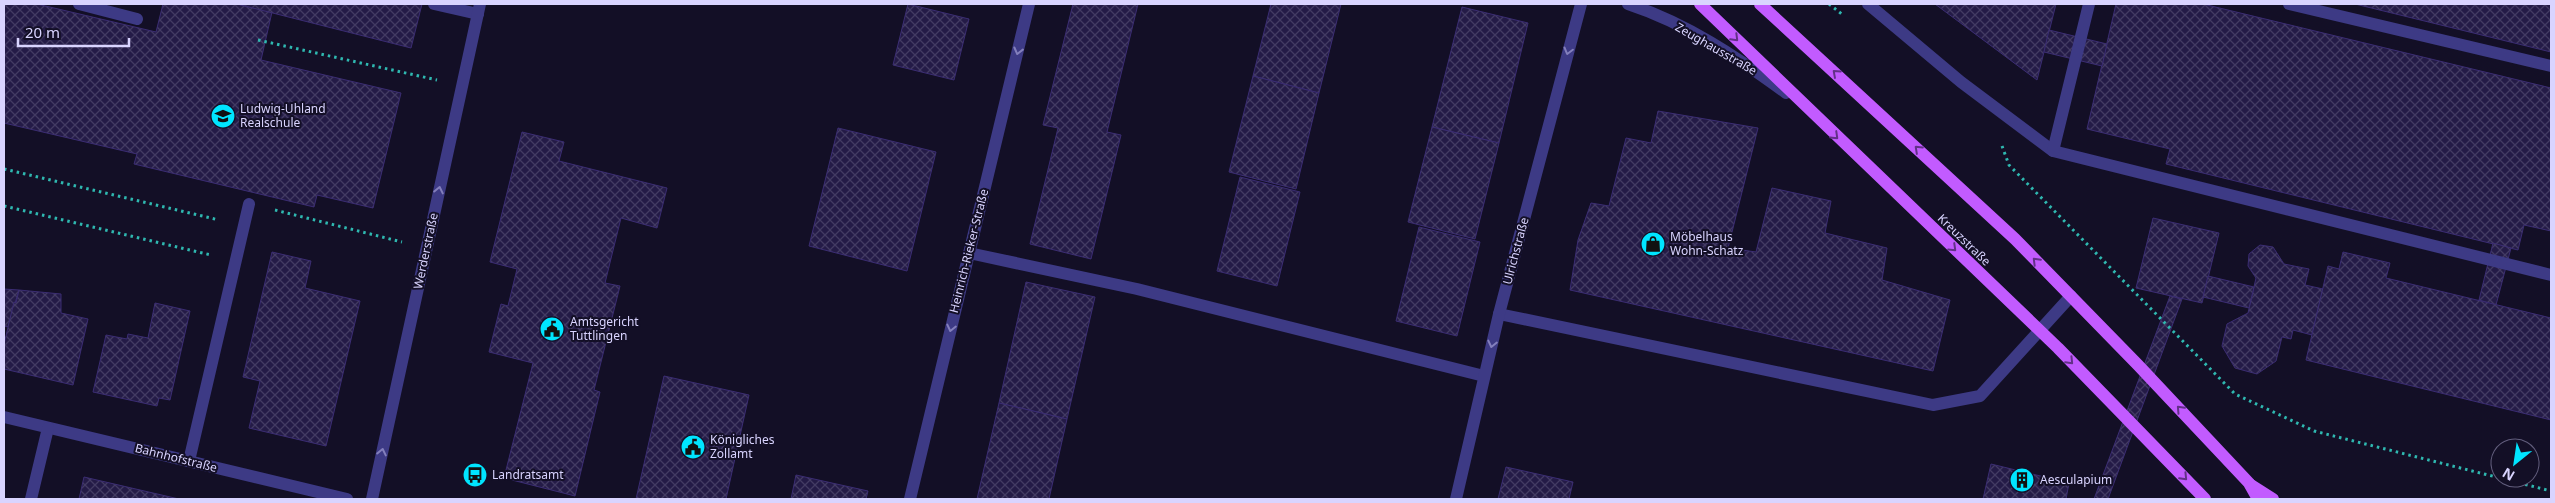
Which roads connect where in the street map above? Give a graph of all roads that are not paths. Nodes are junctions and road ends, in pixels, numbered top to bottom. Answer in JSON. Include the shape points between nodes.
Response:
{"nodes":[{"id":1,"x":79,"y":4,"type":"edge"},
{"id":2,"x":434,"y":4,"type":"edge"},
{"id":3,"x":1029,"y":4,"type":"edge"},
{"id":4,"x":1580,"y":4,"type":"edge"},
{"id":5,"x":1628,"y":4,"type":"edge"},
{"id":6,"x":1700,"y":4,"type":"edge"},
{"id":7,"x":1760,"y":4,"type":"edge"},
{"id":8,"x":1868,"y":4,"type":"edge"},
{"id":9,"x":2088,"y":4,"type":"edge"},
{"id":10,"x":2289,"y":4,"type":"edge"},
{"id":11,"x":479,"y":9,"type":"edge"},
{"id":12,"x":137,"y":19,"type":"dead end"},
{"id":13,"x":2551,"y":66,"type":"edge"},
{"id":14,"x":1800,"y":102,"type":"junction"},
{"id":15,"x":2053,"y":151,"type":"junction"},
{"id":16,"x":249,"y":204,"type":"road end"},
{"id":17,"x":969,"y":253,"type":"junction"},
{"id":18,"x":2551,"y":275,"type":"edge"},
{"id":19,"x":2071,"y":296,"type":"junction"},
{"id":20,"x":1499,"y":314,"type":"junction"},
{"id":21,"x":2038,"y":330,"type":"junction"},
{"id":22,"x":1484,"y":376,"type":"junction"},
{"id":23,"x":4,"y":417,"type":"edge"},
{"id":24,"x":48,"y":428,"type":"junction"},
{"id":25,"x":189,"y":461,"type":"junction"},
{"id":26,"x":2249,"y":483,"type":"junction"},
{"id":27,"x":31,"y":499,"type":"edge"},
{"id":28,"x":347,"y":499,"type":"edge"},
{"id":29,"x":372,"y":499,"type":"edge"},
{"id":30,"x":910,"y":499,"type":"edge"},
{"id":31,"x":1456,"y":499,"type":"edge"},
{"id":32,"x":2205,"y":499,"type":"edge"},
{"id":33,"x":2258,"y":499,"type":"edge"},
{"id":34,"x":2273,"y":499,"type":"edge"}],
"edges":[{"from":1,"to":12,"type":"street"},
{"from":2,"to":11,"type":"street"},
{"from":3,"to":17,"type":"street","name":"Heinrich-Rieker-Straße","one_way":true},
{"from":4,"to":20,"type":"street","name":"Ulrichstraße","one_way":true},
{"from":5,"to":14,"type":"street","name":"Zeughausstraße","via":[[1705,39]]},
{"from":6,"to":14,"type":"main road","name":"Kreuzstraße","one_way":true},
{"from":19,"to":7,"type":"main road","one_way":true,"via":[[2015,239]]},
{"from":8,"to":15,"type":"street","via":[[1961,82]]},
{"from":9,"to":15,"type":"street"},
{"from":10,"to":13,"type":"street"},
{"from":29,"to":11,"type":"street","name":"Werderstraße","one_way":true},
{"from":14,"to":21,"type":"main road","name":"Kreuzstraße","one_way":true},
{"from":15,"to":18,"type":"street"},
{"from":16,"to":25,"type":"street"},
{"from":17,"to":22,"type":"street","via":[[1137,289]]},
{"from":17,"to":30,"type":"street","name":"Heinrich-Rieker-Straße","one_way":true},
{"from":19,"to":21,"type":"street"},
{"from":26,"to":19,"type":"main road","one_way":true},
{"from":20,"to":21,"type":"street","via":[[1933,405],[1980,396]]},
{"from":20,"to":22,"type":"street","name":"Ulrichstraße","one_way":true},
{"from":21,"to":32,"type":"main road","name":"Kreuzstraße","one_way":true},
{"from":22,"to":31,"type":"street","name":"Ulrichstraße"},
{"from":23,"to":24,"type":"street","name":"Bahnhofstraße"},
{"from":24,"to":25,"type":"street","name":"Bahnhofstraße"},
{"from":24,"to":27,"type":"street"},
{"from":25,"to":28,"type":"street","name":"Bahnhofstraße"},
{"from":26,"to":33,"type":"main road"},
{"from":26,"to":34,"type":"main road"}]}
